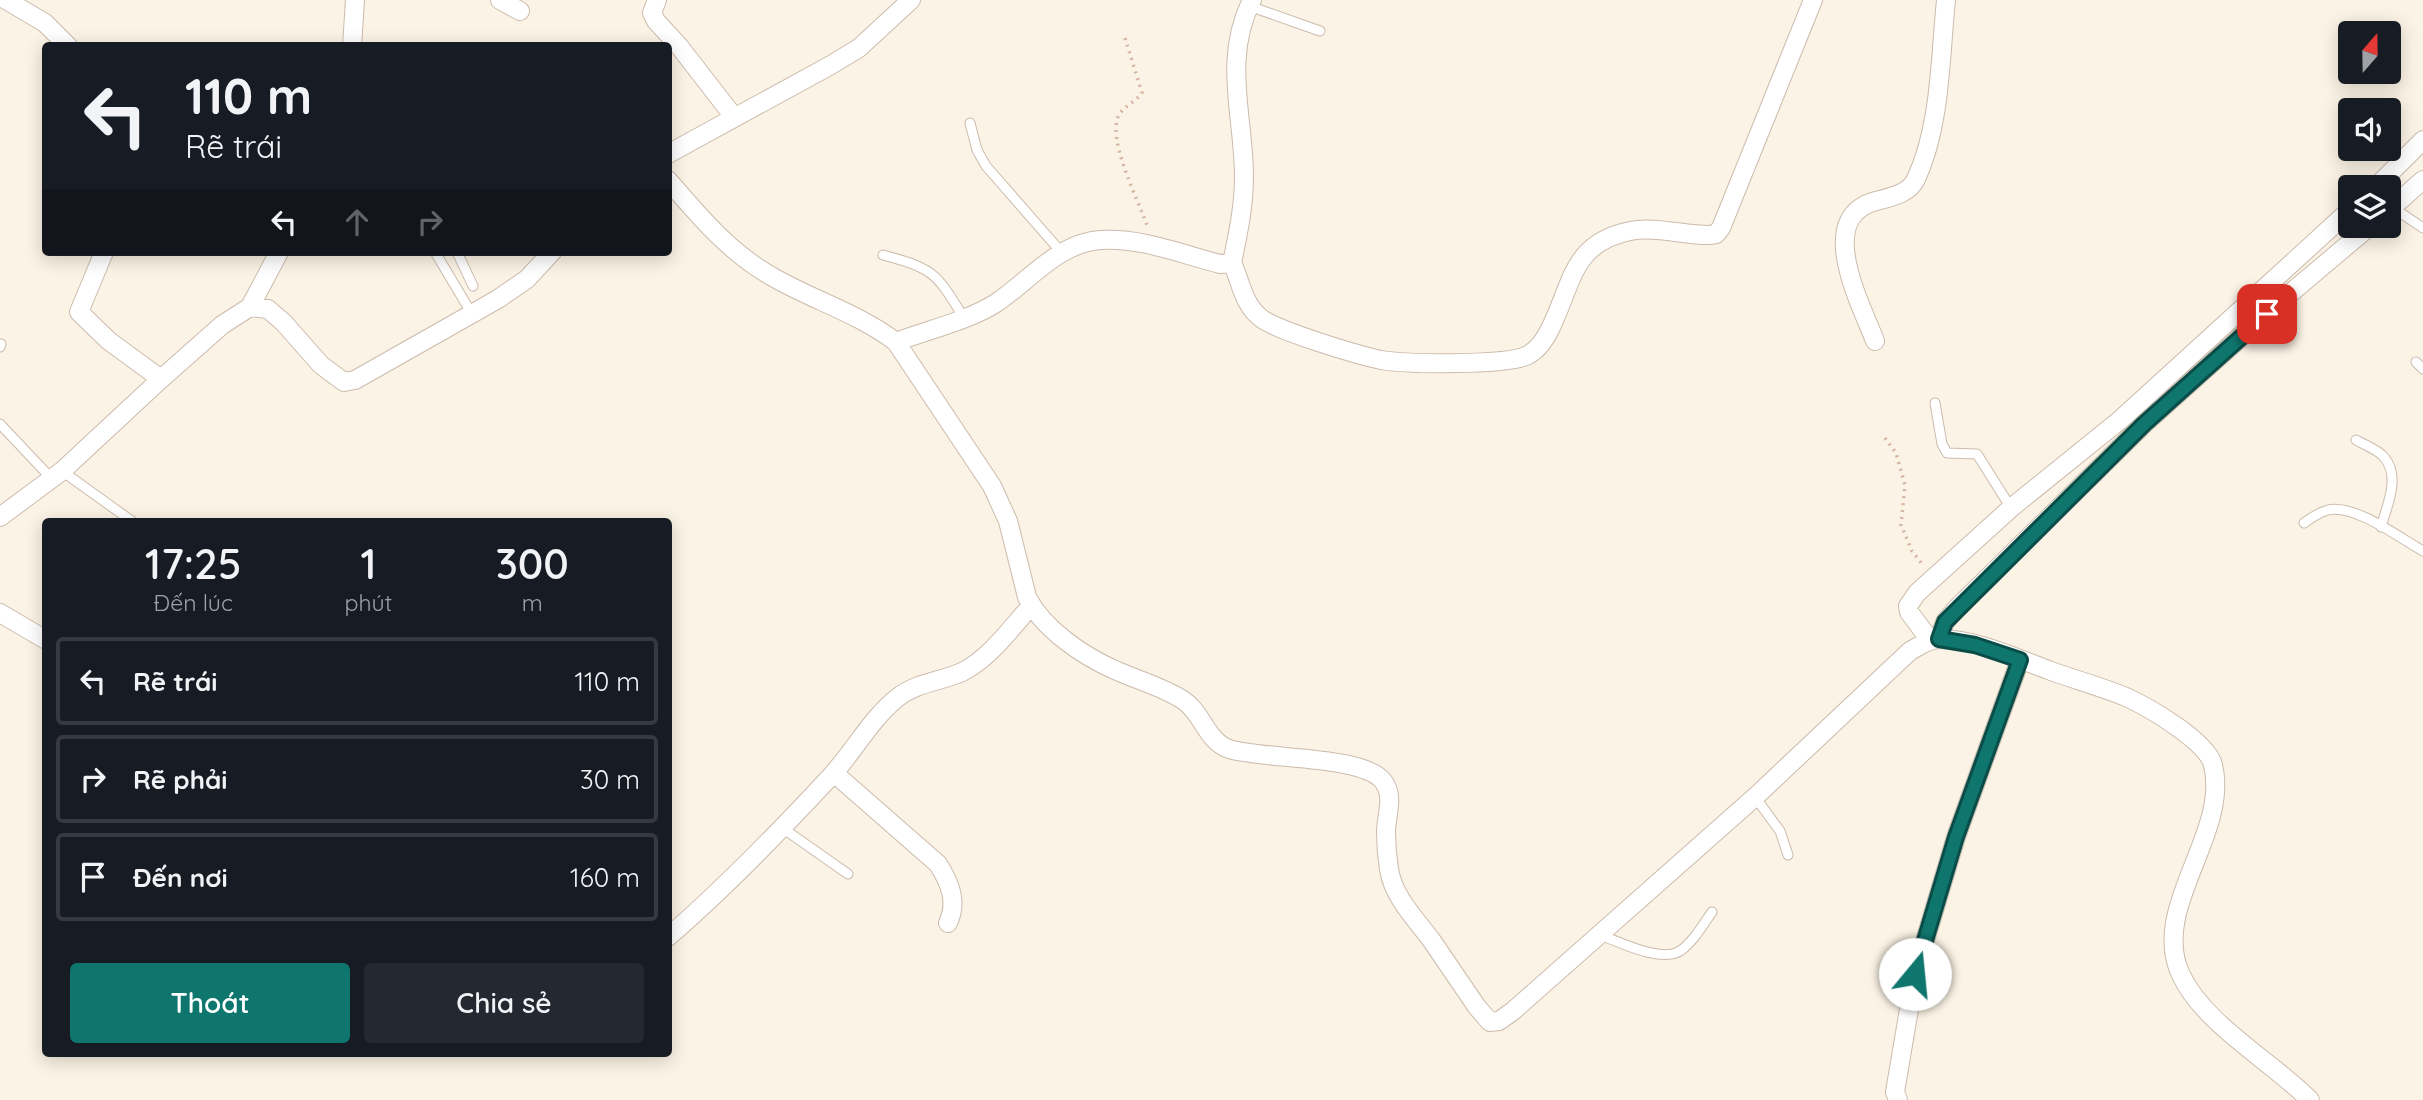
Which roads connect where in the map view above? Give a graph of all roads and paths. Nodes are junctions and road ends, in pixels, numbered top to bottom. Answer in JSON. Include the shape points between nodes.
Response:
{"nodes":[{"id":1,"x":6,"y":0,"type":"edge"},
{"id":2,"x":355,"y":0,"type":"edge"},
{"id":3,"x":500,"y":0,"type":"edge"},
{"id":4,"x":657,"y":0,"type":"edge"},
{"id":5,"x":911,"y":0,"type":"edge"},
{"id":6,"x":1813,"y":0,"type":"edge"},
{"id":7,"x":1946,"y":0,"type":"edge"},
{"id":8,"x":1251,"y":3,"type":"edge"},
{"id":9,"x":520,"y":11,"type":"dead end"},
{"id":10,"x":1320,"y":31,"type":"dead end"},
{"id":11,"x":1125,"y":38,"type":"dead end"},
{"id":12,"x":64,"y":42,"type":"edge"},
{"id":13,"x":352,"y":42,"type":"edge"},
{"id":14,"x":734,"y":117,"type":"junction"},
{"id":15,"x":970,"y":123,"type":"dead end"},
{"id":16,"x":2423,"y":140,"type":"edge"},
{"id":17,"x":672,"y":152,"type":"edge"},
{"id":18,"x":2388,"y":175,"type":"edge"},
{"id":19,"x":2423,"y":180,"type":"edge"},
{"id":20,"x":672,"y":184,"type":"edge"},
{"id":21,"x":2401,"y":199,"type":"edge"},
{"id":22,"x":2401,"y":214,"type":"edge"},
{"id":23,"x":2338,"y":222,"type":"edge"},
{"id":24,"x":2423,"y":228,"type":"edge"},
{"id":25,"x":2356,"y":238,"type":"edge"},
{"id":26,"x":1154,"y":246,"type":"junction"},
{"id":27,"x":1062,"y":253,"type":"junction"},
{"id":28,"x":883,"y":255,"type":"dead end"},
{"id":29,"x":102,"y":256,"type":"edge"},
{"id":30,"x":277,"y":256,"type":"edge"},
{"id":31,"x":438,"y":256,"type":"edge"},
{"id":32,"x":459,"y":256,"type":"edge"},
{"id":33,"x":548,"y":256,"type":"edge"},
{"id":34,"x":1232,"y":262,"type":"junction"},
{"id":35,"x":473,"y":286,"type":"dead end"},
{"id":36,"x":250,"y":307,"type":"junction"},
{"id":37,"x":479,"y":308,"type":"junction"},
{"id":38,"x":964,"y":318,"type":"junction"},
{"id":39,"x":1875,"y":341,"type":"dead end"},
{"id":40,"x":896,"y":342,"type":"junction"},
{"id":41,"x":160,"y":379,"type":"junction"},
{"id":42,"x":1935,"y":402,"type":"dead end"},
{"id":43,"x":0,"y":424,"type":"edge"},
{"id":44,"x":1885,"y":438,"type":"dead end"},
{"id":45,"x":2356,"y":440,"type":"dead end"},
{"id":46,"x":57,"y":474,"type":"junction"},
{"id":47,"x":2011,"y":508,"type":"junction"},
{"id":48,"x":0,"y":517,"type":"edge"},
{"id":49,"x":127,"y":518,"type":"edge"},
{"id":50,"x":2304,"y":523,"type":"dead end"},
{"id":51,"x":2381,"y":527,"type":"junction"},
{"id":52,"x":2423,"y":551,"type":"edge"},
{"id":53,"x":1933,"y":578,"type":"junction"},
{"id":54,"x":1031,"y":606,"type":"junction"},
{"id":55,"x":0,"y":613,"type":"edge"},
{"id":56,"x":1931,"y":636,"type":"junction"},
{"id":57,"x":42,"y":638,"type":"edge"},
{"id":58,"x":2020,"y":660,"type":"junction"},
{"id":59,"x":834,"y":773,"type":"junction"},
{"id":60,"x":1755,"y":797,"type":"junction"},
{"id":61,"x":781,"y":827,"type":"junction"},
{"id":62,"x":1788,"y":855,"type":"dead end"},
{"id":63,"x":848,"y":874,"type":"dead end"},
{"id":64,"x":1712,"y":912,"type":"dead end"},
{"id":65,"x":948,"y":923,"type":"dead end"},
{"id":66,"x":672,"y":934,"type":"edge"},
{"id":67,"x":1600,"y":935,"type":"junction"},
{"id":68,"x":1898,"y":1100,"type":"edge"},
{"id":69,"x":2310,"y":1100,"type":"edge"}],
"edges":[{"from":1,"to":12,"type":"street","via":[[46,23]]},
{"from":2,"to":13,"type":"street"},
{"from":3,"to":9,"type":"street"},
{"from":4,"to":14,"type":"street","via":[[652,13],[656,21]]},
{"from":5,"to":14,"type":"street","via":[[859,48]]},
{"from":6,"to":34,"type":"street","via":[[1721,228],[1709,235],[1639,230],[1597,242],[1577,265],[1546,337],[1531,354],[1493,362],[1383,360],[1261,318],[1240,288]]},
{"from":7,"to":39,"type":"street","via":[[1932,127],[1916,180],[1909,190],[1857,210],[1847,231],[1846,265]]},
{"from":8,"to":10,"type":"lane"},
{"from":8,"to":34,"type":"street","via":[[1236,64],[1244,175]]},
{"from":11,"to":26,"type":"path","via":[[1142,93],[1123,109],[1114,127]]},
{"from":14,"to":17,"type":"street"},
{"from":15,"to":27,"type":"lane","via":[[986,166]]},
{"from":16,"to":18,"type":"street"},
{"from":19,"to":21,"type":"street"},
{"from":20,"to":40,"type":"street","via":[[729,247],[753,264]]},
{"from":22,"to":24,"type":"lane"},
{"from":23,"to":47,"type":"street","via":[[2120,420]]},
{"from":25,"to":56,"type":"street","via":[[2144,424]]},
{"from":26,"to":27,"type":"street","via":[[1097,240]]},
{"from":26,"to":34,"type":"street","via":[[1220,264]]},
{"from":27,"to":38,"type":"street","via":[[995,304]]},
{"from":28,"to":38,"type":"lane","via":[[935,274]]},
{"from":29,"to":41,"type":"street","via":[[79,312]]},
{"from":30,"to":36,"type":"street"},
{"from":31,"to":37,"type":"lane"},
{"from":32,"to":35,"type":"lane"},
{"from":33,"to":37,"type":"street","via":[[527,279]]},
{"from":36,"to":37,"type":"street","via":[[268,309],[321,365],[344,382],[368,374]]},
{"from":36,"to":41,"type":"street"},
{"from":38,"to":40,"type":"street"},
{"from":40,"to":54,"type":"street","via":[[992,486],[1008,522]]},
{"from":41,"to":46,"type":"street"},
{"from":42,"to":47,"type":"lane","via":[[1947,453],[1977,454]]},
{"from":43,"to":46,"type":"lane"},
{"from":44,"to":53,"type":"path","via":[[1896,453],[1905,485],[1901,525],[1912,551]]},
{"from":45,"to":51,"type":"lane","via":[[2384,456],[2391,469],[2393,483]]},
{"from":46,"to":48,"type":"street"},
{"from":46,"to":49,"type":"lane"},
{"from":47,"to":53,"type":"street"},
{"from":50,"to":51,"type":"lane","via":[[2327,510],[2339,509]]},
{"from":51,"to":52,"type":"lane"},
{"from":53,"to":56,"type":"street","via":[[1910,601],[1909,611]]},
{"from":54,"to":59,"type":"street","via":[[978,662],[898,697]]},
{"from":54,"to":67,"type":"street","via":[[1075,647],[1184,700],[1219,744],[1258,755],[1352,765],[1383,781],[1390,805],[1386,830],[1392,884],[1490,1022],[1499,1021]]},
{"from":55,"to":57,"type":"street"},
{"from":56,"to":58,"type":"street"},
{"from":56,"to":60,"type":"street"},
{"from":58,"to":68,"type":"street","via":[[1956,837],[1915,974],[1895,1092]]},
{"from":58,"to":69,"type":"street","via":[[2127,698],[2180,728],[2212,762],[2211,814],[2172,942],[2178,966],[2207,1013]]},
{"from":59,"to":61,"type":"street"},
{"from":59,"to":65,"type":"street","via":[[938,864],[953,900]]},
{"from":60,"to":62,"type":"lane","via":[[1780,831]]},
{"from":60,"to":67,"type":"street"},
{"from":61,"to":63,"type":"lane"},
{"from":61,"to":66,"type":"street"},
{"from":64,"to":67,"type":"lane","via":[[1678,952],[1650,953]]}]}
